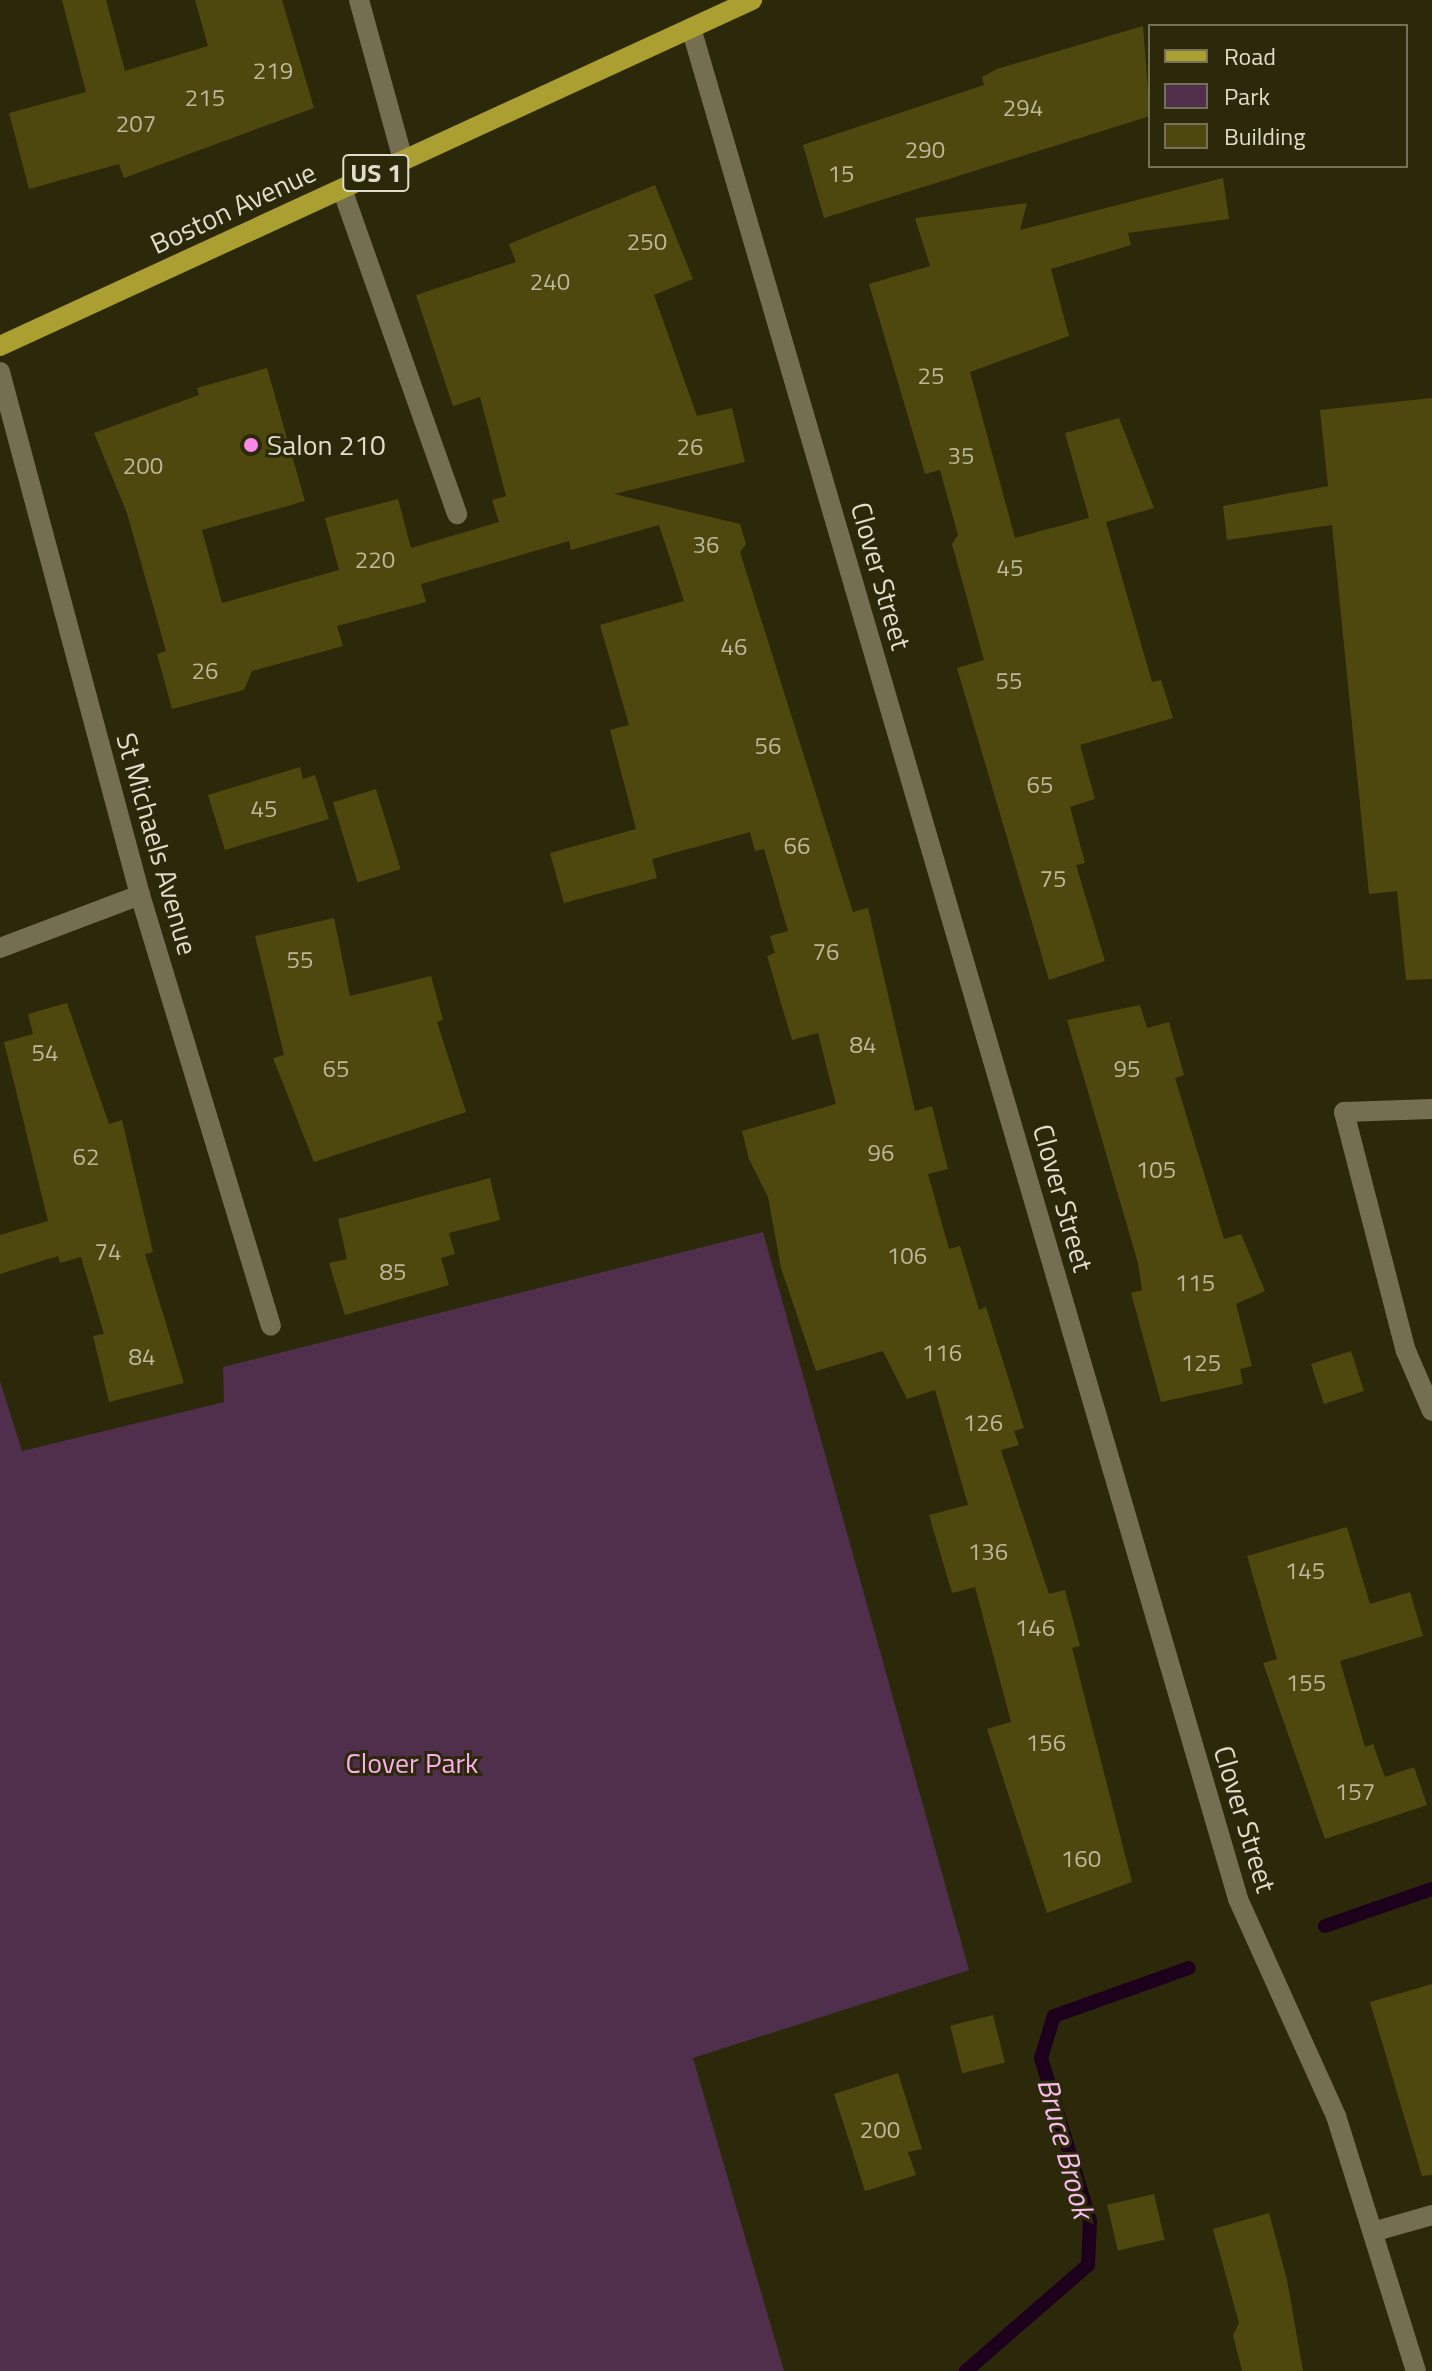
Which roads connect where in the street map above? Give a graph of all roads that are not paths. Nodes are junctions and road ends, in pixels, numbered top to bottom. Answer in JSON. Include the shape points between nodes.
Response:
{"nodes":[{"id":1,"x":359,"y":0,"type":"edge"},
{"id":2,"x":752,"y":0,"type":"edge"},
{"id":3,"x":691,"y":28,"type":"junction"},
{"id":4,"x":403,"y":160,"type":"junction"},
{"id":5,"x":342,"y":189,"type":"junction"},
{"id":6,"x":0,"y":346,"type":"edge"},
{"id":7,"x":0,"y":372,"type":"edge"},
{"id":8,"x":457,"y":514,"type":"dead end"},
{"id":9,"x":140,"y":895,"type":"junction"},
{"id":10,"x":0,"y":948,"type":"edge"},
{"id":11,"x":1432,"y":1109,"type":"edge"},
{"id":12,"x":271,"y":1326,"type":"dead end"},
{"id":13,"x":1432,"y":1411,"type":"edge"},
{"id":14,"x":1432,"y":2215,"type":"edge"},
{"id":15,"x":1376,"y":2231,"type":"junction"},
{"id":16,"x":1416,"y":2371,"type":"edge"}],
"edges":[{"from":1,"to":4,"type":"street"},
{"from":2,"to":3,"type":"main road","name":"Boston Avenue","number":"US 1"},
{"from":3,"to":4,"type":"main road","name":"Boston Avenue","number":"US 1"},
{"from":3,"to":15,"type":"street","name":"Clover Street","via":[[1238,1899],[1336,2116]]},
{"from":4,"to":5,"type":"main road","name":"Boston Avenue","number":"US 1"},
{"from":5,"to":6,"type":"main road","name":"Boston Avenue","number":"US 1"},
{"from":5,"to":8,"type":"street"},
{"from":7,"to":9,"type":"street","name":"St Michaels Avenue"},
{"from":9,"to":10,"type":"street"},
{"from":9,"to":12,"type":"street","name":"St Michaels Avenue"},
{"from":11,"to":13,"type":"street","via":[[1344,1112],[1406,1351]]},
{"from":14,"to":15,"type":"street"},
{"from":15,"to":16,"type":"street","name":"Clover Street"}]}
